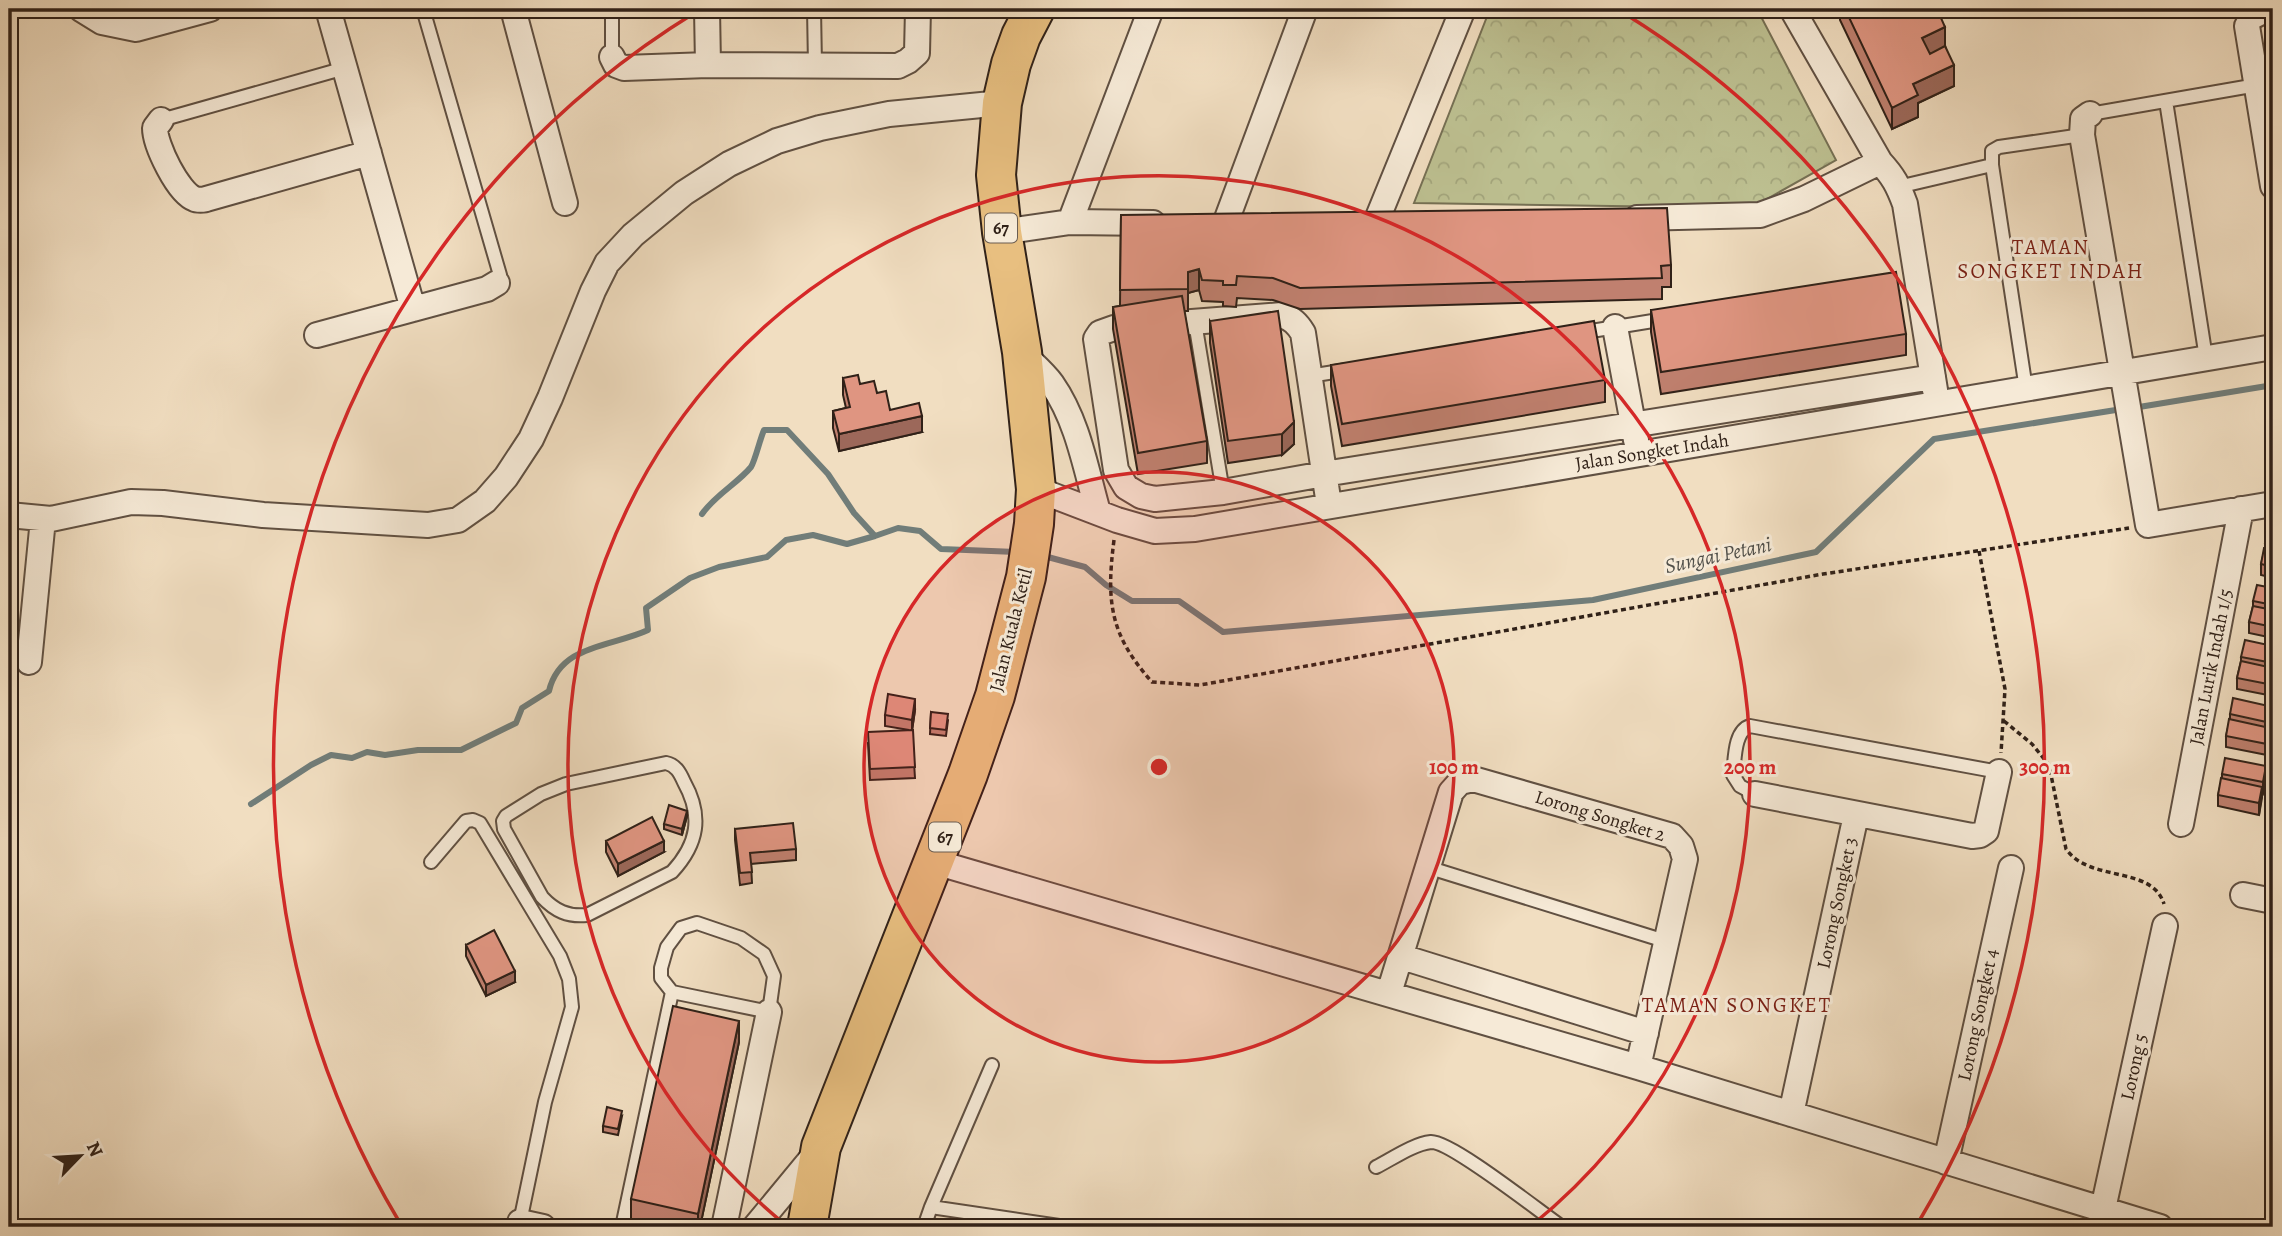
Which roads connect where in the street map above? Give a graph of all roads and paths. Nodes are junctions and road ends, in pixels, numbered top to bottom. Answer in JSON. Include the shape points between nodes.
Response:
{"nodes":[{"id":1,"x":81,"y":9,"type":"edge"},
{"id":2,"x":210,"y":9,"type":"edge"},
{"id":3,"x":328,"y":9,"type":"edge"},
{"id":4,"x":423,"y":9,"type":"edge"},
{"id":5,"x":513,"y":9,"type":"edge"},
{"id":6,"x":612,"y":9,"type":"edge"},
{"id":7,"x":707,"y":9,"type":"edge"},
{"id":8,"x":814,"y":9,"type":"edge"},
{"id":9,"x":918,"y":9,"type":"edge"},
{"id":10,"x":1035,"y":9,"type":"edge"},
{"id":11,"x":1151,"y":9,"type":"edge"},
{"id":12,"x":1306,"y":9,"type":"edge"},
{"id":13,"x":1463,"y":9,"type":"edge"},
{"id":14,"x":1792,"y":9,"type":"edge"},
{"id":15,"x":2273,"y":13,"type":"edge"},
{"id":16,"x":2248,"y":26,"type":"joint"},
{"id":17,"x":612,"y":57,"type":"joint"},
{"id":18,"x":708,"y":65,"type":"junction"},
{"id":19,"x":815,"y":65,"type":"junction"},
{"id":20,"x":345,"y":68,"type":"junction"},
{"id":21,"x":2257,"y":85,"type":"junction"},
{"id":22,"x":2166,"y":100,"type":"junction"},
{"id":23,"x":1002,"y":103,"type":"junction"},
{"id":24,"x":161,"y":120,"type":"joint"},
{"id":25,"x":2086,"y":124,"type":"junction"},
{"id":26,"x":369,"y":153,"type":"junction"},
{"id":27,"x":1880,"y":162,"type":"junction"},
{"id":28,"x":1992,"y":165,"type":"junction"},
{"id":29,"x":2272,"y":175,"type":"edge"},
{"id":30,"x":1898,"y":187,"type":"junction"},
{"id":31,"x":565,"y":203,"type":"dead end"},
{"id":32,"x":1609,"y":218,"type":"edge"},
{"id":33,"x":1070,"y":222,"type":"junction"},
{"id":34,"x":1376,"y":222,"type":"junction"},
{"id":35,"x":1403,"y":222,"type":"edge"},
{"id":36,"x":1173,"y":223,"type":"edge"},
{"id":37,"x":1348,"y":223,"type":"edge"},
{"id":38,"x":1199,"y":224,"type":"edge"},
{"id":39,"x":1225,"y":224,"type":"junction"},
{"id":40,"x":1252,"y":224,"type":"edge"},
{"id":41,"x":1002,"y":232,"type":"junction"},
{"id":42,"x":497,"y":283,"type":"joint"},
{"id":43,"x":413,"y":309,"type":"junction"},
{"id":44,"x":1684,"y":316,"type":"edge"},
{"id":45,"x":1195,"y":322,"type":"junction"},
{"id":46,"x":1615,"y":327,"type":"junction"},
{"id":47,"x":317,"y":335,"type":"dead end"},
{"id":48,"x":1562,"y":336,"type":"edge"},
{"id":49,"x":2273,"y":346,"type":"edge"},
{"id":50,"x":1022,"y":352,"type":"junction"},
{"id":51,"x":2206,"y":358,"type":"junction"},
{"id":52,"x":1363,"y":367,"type":"edge"},
{"id":53,"x":1309,"y":376,"type":"junction"},
{"id":54,"x":1933,"y":377,"type":"junction"},
{"id":55,"x":2124,"y":382,"type":"junction"},
{"id":56,"x":2026,"y":389,"type":"junction"},
{"id":57,"x":1938,"y":404,"type":"junction"},
{"id":58,"x":1633,"y":425,"type":"junction"},
{"id":59,"x":1639,"y":454,"type":"junction"},
{"id":60,"x":1324,"y":474,"type":"junction"},
{"id":61,"x":1223,"y":492,"type":"junction"},
{"id":62,"x":2273,"y":504,"type":"edge"},
{"id":63,"x":1329,"y":505,"type":"junction"},
{"id":64,"x":1035,"y":507,"type":"junction"},
{"id":65,"x":2241,"y":509,"type":"junction"},
{"id":66,"x":1098,"y":513,"type":"junction"},
{"id":67,"x":9,"y":515,"type":"edge"},
{"id":68,"x":43,"y":519,"type":"junction"},
{"id":69,"x":2148,"y":525,"type":"junction"},
{"id":70,"x":1979,"y":551,"type":"junction"},
{"id":71,"x":1111,"y":565,"type":"dead end"},
{"id":72,"x":29,"y":662,"type":"dead end"},
{"id":73,"x":2004,"y":721,"type":"junction"},
{"id":74,"x":1998,"y":772,"type":"junction"},
{"id":75,"x":1755,"y":794,"type":"joint"},
{"id":76,"x":1856,"y":815,"type":"junction"},
{"id":77,"x":2181,"y":824,"type":"dead end"},
{"id":78,"x":431,"y":862,"type":"dead end"},
{"id":79,"x":935,"y":862,"type":"junction"},
{"id":80,"x":1427,"y":866,"type":"junction"},
{"id":81,"x":2011,"y":868,"type":"dead end"},
{"id":82,"x":2243,"y":895,"type":"dead end"},
{"id":83,"x":542,"y":897,"type":"junction"},
{"id":84,"x":2273,"y":901,"type":"edge"},
{"id":85,"x":528,"y":904,"type":"junction"},
{"id":86,"x":2165,"y":926,"type":"joint"},
{"id":87,"x":1665,"y":941,"type":"junction"},
{"id":88,"x":1402,"y":957,"type":"junction"},
{"id":89,"x":672,"y":992,"type":"junction"},
{"id":90,"x":1389,"y":993,"type":"junction"},
{"id":91,"x":769,"y":1012,"type":"junction"},
{"id":92,"x":1646,"y":1033,"type":"junction"},
{"id":93,"x":992,"y":1065,"type":"dead end"},
{"id":94,"x":1638,"y":1067,"type":"junction"},
{"id":95,"x":1791,"y":1115,"type":"junction"},
{"id":96,"x":821,"y":1147,"type":"junction"},
{"id":97,"x":1946,"y":1162,"type":"junction"},
{"id":98,"x":1376,"y":1167,"type":"dead end"},
{"id":99,"x":931,"y":1207,"type":"junction"},
{"id":100,"x":2103,"y":1209,"type":"junction"},
{"id":101,"x":528,"y":1226,"type":"edge"},
{"id":102,"x":1059,"y":1226,"type":"edge"},
{"id":103,"x":622,"y":1227,"type":"edge"},
{"id":104,"x":724,"y":1227,"type":"edge"},
{"id":105,"x":755,"y":1227,"type":"edge"},
{"id":106,"x":807,"y":1227,"type":"edge"},
{"id":107,"x":925,"y":1227,"type":"edge"},
{"id":108,"x":1562,"y":1227,"type":"edge"},
{"id":109,"x":2160,"y":1227,"type":"edge"}],
"edges":[{"from":1,"to":2,"type":"street","via":[[102,22],[136,29]]},
{"from":3,"to":20,"type":"street"},
{"from":4,"to":42,"type":"lane","via":[[499,275]]},
{"from":5,"to":31,"type":"street"},
{"from":6,"to":17,"type":"lane"},
{"from":7,"to":18,"type":"street"},
{"from":8,"to":19,"type":"lane"},
{"from":9,"to":19,"type":"street","via":[[917,53],[908,61],[898,66]]},
{"from":10,"to":23,"type":"main road","name":"Jalan Kuala Ketil","number":"67","via":[[1015,54]]},
{"from":11,"to":33,"type":"street"},
{"from":12,"to":39,"type":"street"},
{"from":13,"to":34,"type":"street"},
{"from":14,"to":27,"type":"street"},
{"from":15,"to":16,"type":"lane"},
{"from":16,"to":21,"type":"street"},
{"from":17,"to":18,"type":"street","via":[[624,68]]},
{"from":18,"to":19,"type":"street"},
{"from":20,"to":24,"type":"lane"},
{"from":20,"to":26,"type":"street"},
{"from":21,"to":22,"type":"lane"},
{"from":21,"to":29,"type":"street"},
{"from":22,"to":25,"type":"lane"},
{"from":22,"to":51,"type":"lane"},
{"from":23,"to":41,"type":"main road","name":"Jalan Kuala Ketil","number":"67","via":[[996,175]]},
{"from":23,"to":68,"type":"street","via":[[889,114],[820,128],[729,163],[684,193],[607,263],[531,439],[485,501],[458,520],[428,525],[131,502]]},
{"from":24,"to":26,"type":"street","via":[[155,128],[160,153],[185,192],[196,200]]},
{"from":25,"to":28,"type":"lane","via":[[1992,150]]},
{"from":25,"to":55,"type":"street"},
{"from":26,"to":43,"type":"street"},
{"from":27,"to":30,"type":"street"},
{"from":27,"to":32,"type":"street","via":[[1760,215]]},
{"from":28,"to":30,"type":"lane"},
{"from":28,"to":56,"type":"lane"},
{"from":30,"to":54,"type":"street","via":[[1905,204],[1909,281]]},
{"from":33,"to":36,"type":"street"},
{"from":33,"to":41,"type":"street"},
{"from":34,"to":35,"type":"street"},
{"from":34,"to":37,"type":"street"},
{"from":38,"to":39,"type":"street"},
{"from":39,"to":40,"type":"street"},
{"from":41,"to":50,"type":"main road","name":"Jalan Kuala Ketil","number":"67"},
{"from":42,"to":43,"type":"street"},
{"from":43,"to":47,"type":"street"},
{"from":44,"to":46,"type":"lane"},
{"from":45,"to":53,"type":"street","via":[[1282,314],[1303,332]]},
{"from":45,"to":61,"type":"lane"},
{"from":45,"to":61,"type":"street","via":[[1114,328],[1100,332],[1096,339],[1116,470],[1126,487],[1155,499]]},
{"from":46,"to":48,"type":"lane"},
{"from":46,"to":58,"type":"street"},
{"from":49,"to":51,"type":"street","name":"Jalan Songket Indah"},
{"from":50,"to":64,"type":"main road","name":"Jalan Kuala Ketil","number":"67"},
{"from":50,"to":66,"type":"street","via":[[1052,384],[1068,413]]},
{"from":51,"to":55,"type":"street","name":"Jalan Songket Indah"},
{"from":52,"to":53,"type":"lane"},
{"from":53,"to":60,"type":"street"},
{"from":54,"to":57,"type":"street"},
{"from":54,"to":58,"type":"street"},
{"from":55,"to":56,"type":"street","name":"Jalan Songket Indah"},
{"from":55,"to":69,"type":"street"},
{"from":56,"to":57,"type":"street","name":"Jalan Songket Indah"},
{"from":57,"to":59,"type":"street","name":"Jalan Songket Indah"},
{"from":58,"to":59,"type":"street"},
{"from":58,"to":60,"type":"street"},
{"from":59,"to":63,"type":"street","name":"Jalan Songket Indah"},
{"from":60,"to":61,"type":"street"},
{"from":60,"to":63,"type":"street"},
{"from":62,"to":65,"type":"street"},
{"from":63,"to":66,"type":"street","name":"Jalan Songket Indah","via":[[1195,529],[1155,531]]},
{"from":64,"to":66,"type":"street","name":"Jalan Songket Indah"},
{"from":64,"to":79,"type":"main road","name":"Jalan Kuala Ketil","number":"67","via":[[1026,577],[995,696]]},
{"from":65,"to":69,"type":"street"},
{"from":65,"to":77,"type":"street","name":"Jalan Lurik Indah 1/5"},
{"from":67,"to":68,"type":"street"},
{"from":68,"to":72,"type":"street"},
{"from":69,"to":70,"type":"path"},
{"from":70,"to":71,"type":"path","via":[[1823,574],[1200,685],[1152,682],[1135,662],[1118,634],[1110,597]]},
{"from":70,"to":73,"type":"path","via":[[2005,689]]},
{"from":73,"to":74,"type":"path"},
{"from":73,"to":86,"type":"path","via":[[2049,765],[2066,849],[2074,860],[2152,886],[2162,896]]},
{"from":74,"to":75,"type":"lane","via":[[1751,726],[1739,734],[1733,775],[1740,786]]},
{"from":74,"to":76,"type":"street","name":"Lorong Songket 3","via":[[1989,822],[1980,835]]},
{"from":75,"to":76,"type":"street","name":"Lorong Songket 3"},
{"from":76,"to":95,"type":"street","name":"Lorong Songket 3"},
{"from":78,"to":85,"type":"lane","via":[[466,821],[474,820]]},
{"from":79,"to":90,"type":"street"},
{"from":79,"to":96,"type":"main road","name":"Jalan Kuala Ketil","number":"67"},
{"from":80,"to":87,"type":"lane"},
{"from":80,"to":87,"type":"street","name":"Lorong Songket 2","via":[[1451,792],[1460,782],[1473,779],[1672,836],[1685,859]]},
{"from":80,"to":88,"type":"street"},
{"from":81,"to":97,"type":"street","name":"Lorong Songket 4"},
{"from":82,"to":84,"type":"street"},
{"from":83,"to":83,"type":"lane","via":[[563,912],[587,915],[672,872],[688,851],[697,813],[679,771],[666,763],[566,784],[506,816],[504,829]]},
{"from":83,"to":85,"type":"lane"},
{"from":85,"to":101,"type":"lane","via":[[560,956],[572,1007],[545,1102]]},
{"from":86,"to":100,"type":"street","name":"Lorong 5"},
{"from":87,"to":92,"type":"street","name":"Lorong Songket 2"},
{"from":88,"to":90,"type":"street"},
{"from":88,"to":92,"type":"street"},
{"from":89,"to":91,"type":"lane"},
{"from":89,"to":91,"type":"lane","via":[[661,978],[667,947],[681,928],[697,923],[741,938],[764,954],[774,976]]},
{"from":89,"to":103,"type":"lane"},
{"from":90,"to":94,"type":"street"},
{"from":91,"to":104,"type":"street"},
{"from":92,"to":94,"type":"street","name":"Lorong Songket 2"},
{"from":93,"to":99,"type":"lane"},
{"from":94,"to":95,"type":"street"},
{"from":95,"to":97,"type":"street"},
{"from":96,"to":105,"type":"street"},
{"from":96,"to":106,"type":"main road","name":"Jalan Kuala Ketil","number":"67"},
{"from":97,"to":100,"type":"street"},
{"from":98,"to":108,"type":"lane","via":[[1433,1142],[1464,1157]]},
{"from":99,"to":102,"type":"lane"},
{"from":99,"to":107,"type":"lane"},
{"from":100,"to":109,"type":"street"}]}
